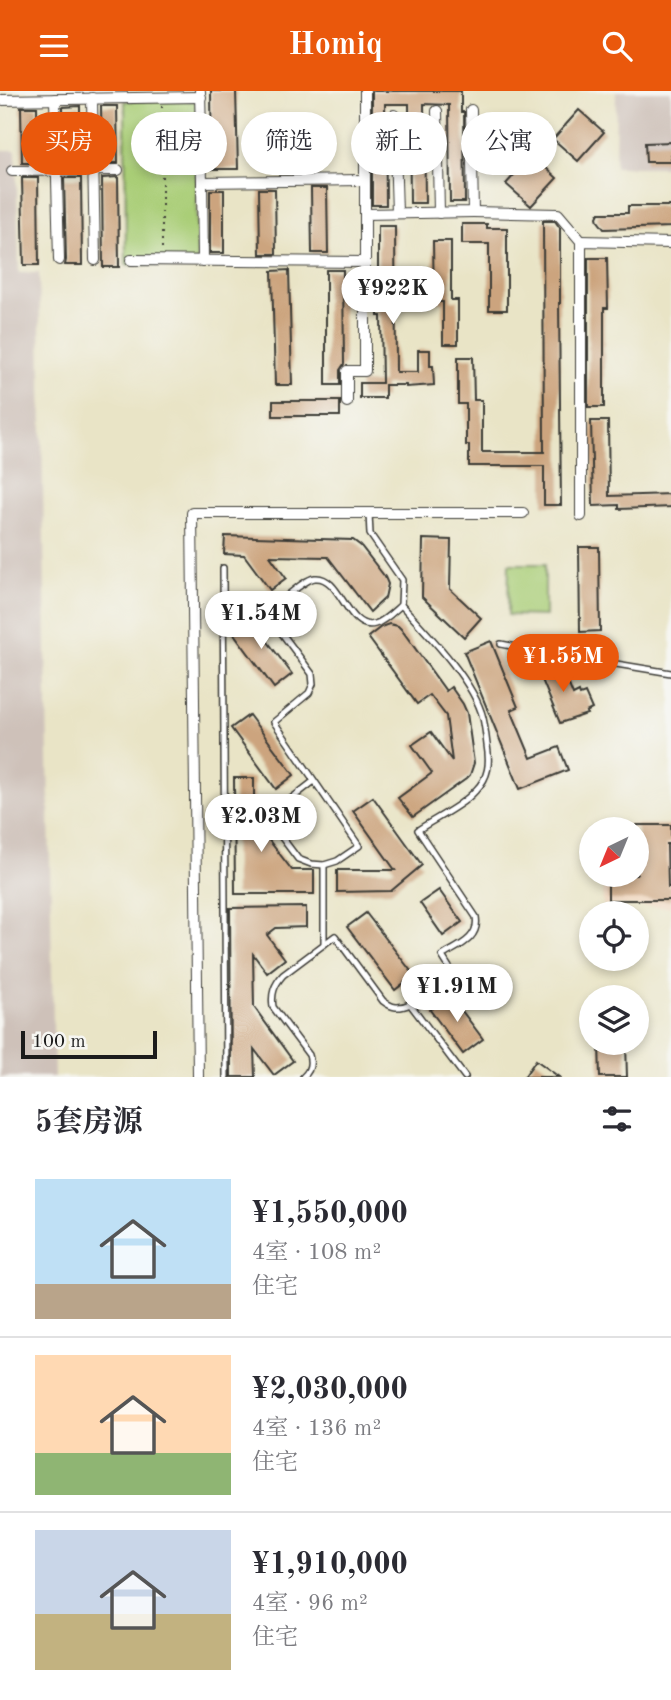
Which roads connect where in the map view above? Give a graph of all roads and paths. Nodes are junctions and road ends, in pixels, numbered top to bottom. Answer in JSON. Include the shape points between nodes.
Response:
{"nodes":[{"id":1,"x":365,"y":91,"type":"edge"},
{"id":2,"x":200,"y":94,"type":"edge"},
{"id":3,"x":162,"y":97,"type":"junction"},
{"id":4,"x":55,"y":99,"type":"junction"},
{"id":5,"x":92,"y":99,"type":"junction"},
{"id":6,"x":0,"y":100,"type":"edge"},
{"id":7,"x":471,"y":110,"type":"dead end"},
{"id":8,"x":437,"y":111,"type":"dead end"},
{"id":9,"x":55,"y":112,"type":"edge"},
{"id":10,"x":92,"y":112,"type":"edge"},
{"id":11,"x":12,"y":171,"type":"dead end"},
{"id":12,"x":21,"y":171,"type":"edge"},
{"id":13,"x":57,"y":175,"type":"edge"},
{"id":14,"x":93,"y":175,"type":"edge"},
{"id":15,"x":396,"y":175,"type":"edge"},
{"id":16,"x":365,"y":180,"type":"junction"},
{"id":17,"x":202,"y":182,"type":"junction"},
{"id":18,"x":473,"y":212,"type":"junction"},
{"id":19,"x":397,"y":213,"type":"junction"},
{"id":20,"x":439,"y":213,"type":"junction"},
{"id":21,"x":365,"y":214,"type":"junction"},
{"id":22,"x":581,"y":241,"type":"junction"},
{"id":23,"x":671,"y":243,"type":"edge"},
{"id":24,"x":59,"y":260,"type":"dead end"},
{"id":25,"x":95,"y":260,"type":"dead end"},
{"id":26,"x":131,"y":260,"type":"dead end"},
{"id":27,"x":162,"y":261,"type":"junction"},
{"id":28,"x":203,"y":261,"type":"junction"},
{"id":29,"x":365,"y":261,"type":"junction"},
{"id":30,"x":347,"y":402,"type":"dead end"},
{"id":31,"x":369,"y":513,"type":"junction"},
{"id":32,"x":523,"y":513,"type":"dead end"},
{"id":33,"x":581,"y":516,"type":"dead end"},
{"id":34,"x":223,"y":568,"type":"dead end"},
{"id":35,"x":401,"y":604,"type":"junction"},
{"id":36,"x":501,"y":644,"type":"dead end"},
{"id":37,"x":671,"y":673,"type":"edge"},
{"id":38,"x":314,"y":781,"type":"junction"},
{"id":39,"x":324,"y":865,"type":"junction"},
{"id":40,"x":324,"y":944,"type":"junction"},
{"id":41,"x":410,"y":1005,"type":"junction"},
{"id":42,"x":463,"y":1075,"type":"edge"},
{"id":43,"x":198,"y":1077,"type":"edge"},
{"id":44,"x":226,"y":1077,"type":"edge"},
{"id":45,"x":303,"y":1077,"type":"edge"},
{"id":46,"x":455,"y":1077,"type":"edge"}],
"edges":[{"from":1,"to":16,"type":"street"},
{"from":2,"to":3,"type":"street"},
{"from":2,"to":17,"type":"street"},
{"from":3,"to":5,"type":"street"},
{"from":3,"to":27,"type":"path"},
{"from":4,"to":5,"type":"street"},
{"from":4,"to":6,"type":"street"},
{"from":4,"to":9,"type":"street"},
{"from":5,"to":10,"type":"street"},
{"from":7,"to":18,"type":"street"},
{"from":8,"to":20,"type":"street"},
{"from":11,"to":12,"type":"street"},
{"from":13,"to":24,"type":"street"},
{"from":14,"to":25,"type":"street"},
{"from":15,"to":19,"type":"street"},
{"from":16,"to":17,"type":"street"},
{"from":16,"to":21,"type":"street"},
{"from":17,"to":28,"type":"street"},
{"from":18,"to":20,"type":"street"},
{"from":18,"to":22,"type":"street","via":[[558,214]]},
{"from":19,"to":20,"type":"street"},
{"from":19,"to":21,"type":"street"},
{"from":21,"to":29,"type":"street"},
{"from":22,"to":23,"type":"street"},
{"from":22,"to":33,"type":"street"},
{"from":26,"to":27,"type":"street"},
{"from":27,"to":28,"type":"street"},
{"from":28,"to":29,"type":"street"},
{"from":29,"to":30,"type":"street","via":[[365,371],[347,371]]},
{"from":31,"to":32,"type":"street"},
{"from":31,"to":35,"type":"lane","via":[[370,534],[402,580]]},
{"from":31,"to":43,"type":"street","via":[[192,513]]},
{"from":34,"to":44,"type":"lane"},
{"from":35,"to":38,"type":"lane","via":[[382,621],[364,624],[327,581],[318,578],[275,607],[275,624],[312,674],[313,684],[309,694],[274,722]]},
{"from":35,"to":41,"type":"lane","via":[[472,694],[483,717],[489,761],[477,790],[418,830],[478,923],[470,939],[442,955],[452,972]]},
{"from":36,"to":37,"type":"lane"},
{"from":38,"to":39,"type":"lane","via":[[359,846],[337,862]]},
{"from":38,"to":39,"type":"lane","via":[[278,809],[274,820],[298,859]]},
{"from":39,"to":40,"type":"lane"},
{"from":40,"to":41,"type":"lane","via":[[335,936],[383,1001],[396,1007]]},
{"from":40,"to":45,"type":"lane","via":[[283,975],[273,989],[273,1007],[309,1055],[311,1065]]},
{"from":41,"to":42,"type":"lane"},
{"from":42,"to":46,"type":"lane"}]}
